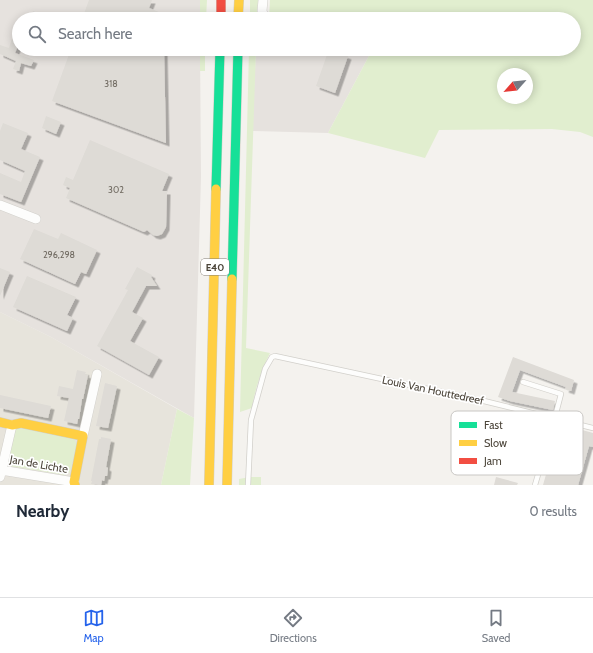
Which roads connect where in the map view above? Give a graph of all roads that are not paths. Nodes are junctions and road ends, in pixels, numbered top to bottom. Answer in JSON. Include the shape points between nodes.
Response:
{"nodes":[{"id":1,"x":221,"y":0,"type":"edge"},
{"id":2,"x":239,"y":0,"type":"edge"},
{"id":3,"x":263,"y":0,"type":"edge"},
{"id":4,"x":220,"y":12,"type":"edge"},
{"id":5,"x":238,"y":12,"type":"edge"},
{"id":6,"x":262,"y":12,"type":"edge"},
{"id":7,"x":220,"y":56,"type":"edge"},
{"id":8,"x":238,"y":56,"type":"edge"},
{"id":9,"x":0,"y":205,"type":"edge"},
{"id":10,"x":36,"y":219,"type":"dead end"},
{"id":11,"x":97,"y":374,"type":"dead end"},
{"id":12,"x":523,"y":382,"type":"dead end"},
{"id":13,"x":528,"y":411,"type":"edge"},
{"id":14,"x":557,"y":411,"type":"edge"},
{"id":15,"x":0,"y":422,"type":"edge"},
{"id":16,"x":12,"y":425,"type":"junction"},
{"id":17,"x":583,"y":425,"type":"edge"},
{"id":18,"x":593,"y":428,"type":"edge"},
{"id":19,"x":83,"y":436,"type":"junction"},
{"id":20,"x":1,"y":473,"type":"edge"},
{"id":21,"x":538,"y":475,"type":"edge"},
{"id":22,"x":74,"y":484,"type":"edge"},
{"id":23,"x":209,"y":485,"type":"edge"},
{"id":24,"x":227,"y":485,"type":"edge"},
{"id":25,"x":248,"y":485,"type":"edge"},
{"id":26,"x":535,"y":485,"type":"edge"}],
"edges":[{"from":1,"to":4,"type":"main road"},
{"from":2,"to":5,"type":"main road"},
{"from":3,"to":6,"type":"street"},
{"from":7,"to":23,"type":"main road","number":"E40"},
{"from":8,"to":24,"type":"main road","number":"E40"},
{"from":9,"to":10,"type":"street"},
{"from":11,"to":19,"type":"street","name":"Jan de Lichte"},
{"from":12,"to":14,"type":"lane","via":[[561,394]]},
{"from":13,"to":25,"type":"lane","name":"Louis Van Houttedreef","via":[[275,356],[265,369],[251,420]]},
{"from":15,"to":16,"type":"main road"},
{"from":16,"to":19,"type":"main road","via":[[21,422]]},
{"from":16,"to":20,"type":"street"},
{"from":17,"to":18,"type":"lane","name":"Louis Van Houttedreef"},
{"from":19,"to":22,"type":"main road","name":"Jan de Lichte"},
{"from":20,"to":22,"type":"street","name":"Jan de Lichte"},
{"from":21,"to":26,"type":"lane"}]}
